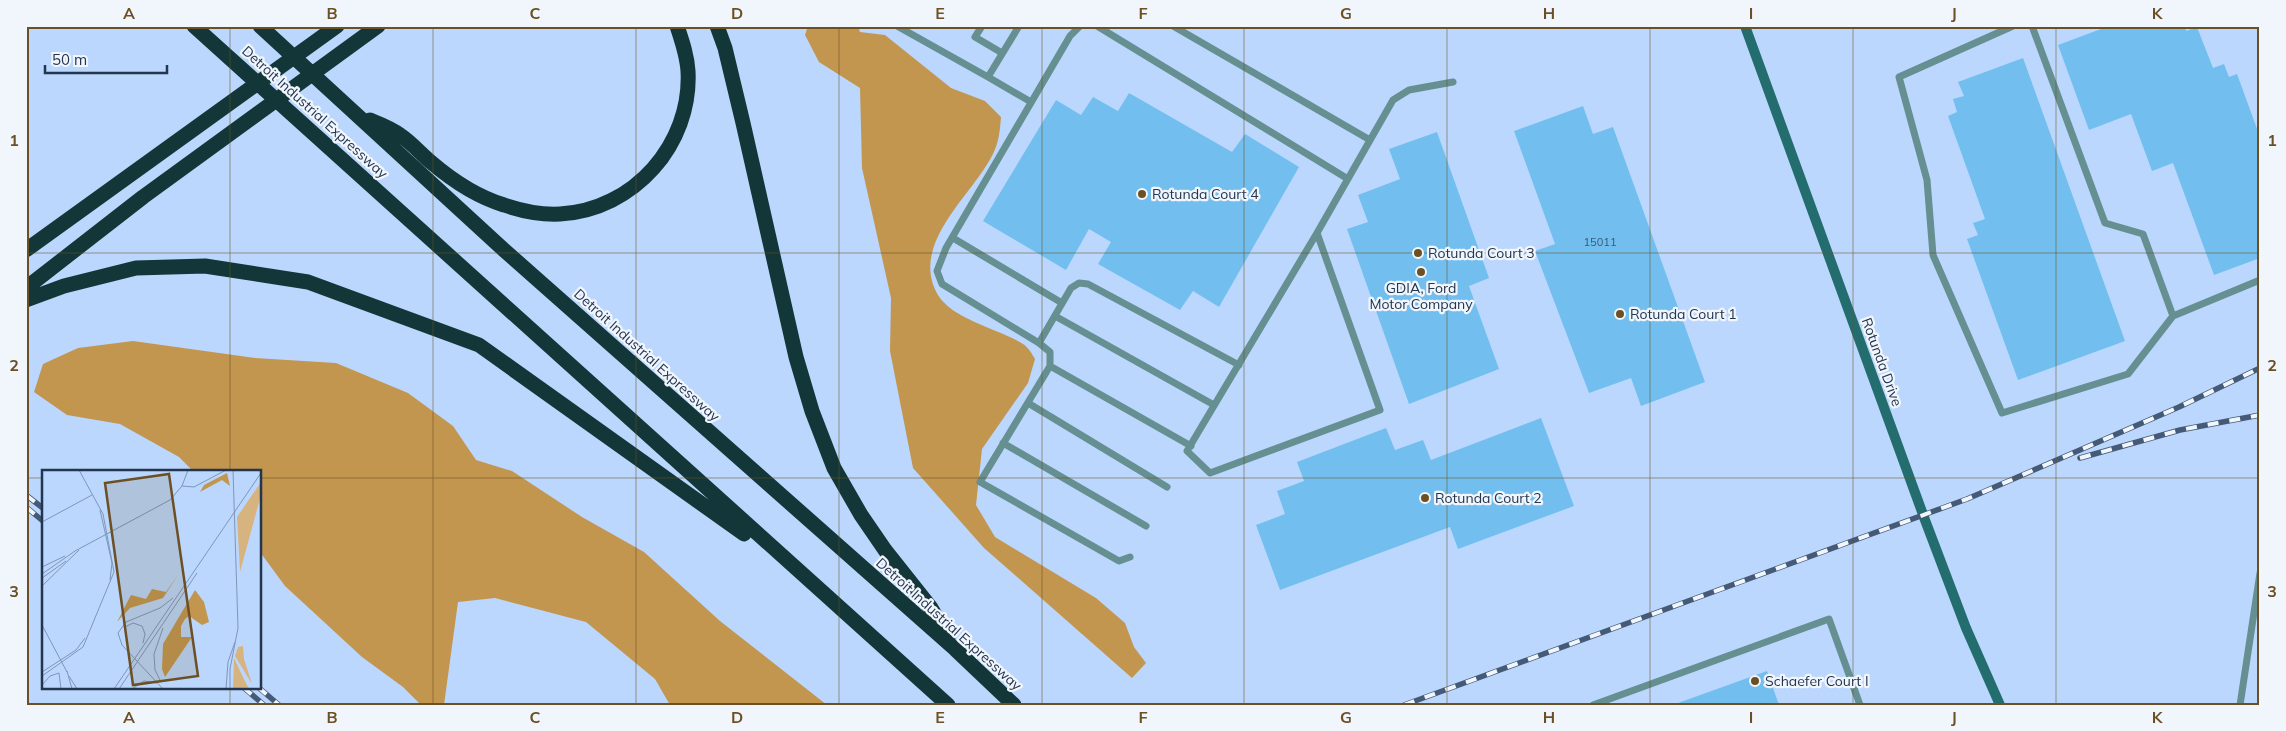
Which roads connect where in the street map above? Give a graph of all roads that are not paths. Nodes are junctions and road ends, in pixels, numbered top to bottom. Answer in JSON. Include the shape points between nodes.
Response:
{"nodes":[{"id":1,"x":194,"y":26,"type":"edge"},
{"id":2,"x":337,"y":26,"type":"edge"},
{"id":3,"x":378,"y":26,"type":"edge"},
{"id":4,"x":677,"y":26,"type":"edge"},
{"id":5,"x":717,"y":26,"type":"edge"},
{"id":6,"x":897,"y":26,"type":"edge"},
{"id":7,"x":982,"y":26,"type":"edge"},
{"id":8,"x":1019,"y":26,"type":"edge"},
{"id":9,"x":1080,"y":26,"type":"edge"},
{"id":10,"x":1097,"y":26,"type":"edge"},
{"id":11,"x":1174,"y":26,"type":"edge"},
{"id":12,"x":1745,"y":26,"type":"edge"},
{"id":13,"x":2013,"y":26,"type":"edge"},
{"id":14,"x":2032,"y":26,"type":"edge"},
{"id":15,"x":263,"y":29,"type":"edge"},
{"id":16,"x":1002,"y":53,"type":"junction"},
{"id":17,"x":988,"y":77,"type":"junction"},
{"id":18,"x":1453,"y":82,"type":"dead end"},
{"id":19,"x":1032,"y":102,"type":"junction"},
{"id":20,"x":355,"y":113,"type":"junction"},
{"id":21,"x":1370,"y":140,"type":"junction"},
{"id":22,"x":1348,"y":179,"type":"junction"},
{"id":23,"x":1317,"y":233,"type":"junction"},
{"id":24,"x":952,"y":238,"type":"junction"},
{"id":25,"x":26,"y":250,"type":"edge"},
{"id":26,"x":2260,"y":280,"type":"edge"},
{"id":27,"x":26,"y":288,"type":"edge"},
{"id":28,"x":26,"y":300,"type":"edge"},
{"id":29,"x":1062,"y":303,"type":"junction"},
{"id":30,"x":1055,"y":316,"type":"junction"},
{"id":31,"x":2173,"y":316,"type":"junction"},
{"id":32,"x":1038,"y":343,"type":"junction"},
{"id":33,"x":1238,"y":365,"type":"junction"},
{"id":34,"x":1050,"y":366,"type":"junction"},
{"id":35,"x":1028,"y":403,"type":"junction"},
{"id":36,"x":1214,"y":405,"type":"junction"},
{"id":37,"x":1003,"y":443,"type":"junction"},
{"id":38,"x":1191,"y":446,"type":"junction"},
{"id":39,"x":1168,"y":487,"type":"dead end"},
{"id":40,"x":1146,"y":526,"type":"dead end"},
{"id":41,"x":1130,"y":557,"type":"dead end"},
{"id":42,"x":2260,"y":573,"type":"edge"},
{"id":43,"x":804,"y":576,"type":"junction"},
{"id":44,"x":955,"y":649,"type":"junction"},
{"id":45,"x":948,"y":705,"type":"edge"},
{"id":46,"x":1014,"y":705,"type":"edge"},
{"id":47,"x":1593,"y":705,"type":"edge"},
{"id":48,"x":1860,"y":705,"type":"edge"},
{"id":49,"x":2000,"y":705,"type":"edge"},
{"id":50,"x":2240,"y":705,"type":"edge"}],
"edges":[{"from":1,"to":43,"type":"highway","name":"Detroit Industrial Expressway"},
{"from":2,"to":25,"type":"highway"},
{"from":3,"to":27,"type":"highway","via":[[143,197]]},
{"from":4,"to":20,"type":"highway","via":[[688,70],[686,101],[679,128],[666,154],[653,170],[622,194],[587,208],[544,214],[501,204],[463,186],[400,134]]},
{"from":5,"to":44,"type":"highway","via":[[743,123],[796,357],[812,411],[834,468],[860,515],[931,608]]},
{"from":6,"to":17,"type":"lane"},
{"from":7,"to":16,"type":"lane","via":[[976,37]]},
{"from":8,"to":16,"type":"lane"},
{"from":9,"to":19,"type":"lane","via":[[1070,36]]},
{"from":10,"to":22,"type":"lane"},
{"from":11,"to":21,"type":"lane"},
{"from":12,"to":49,"type":"main road","name":"Rotunda Drive","via":[[1932,538]]},
{"from":13,"to":31,"type":"lane","via":[[1899,77],[1927,180],[1933,255],[2002,413],[2128,374]]},
{"from":14,"to":31,"type":"lane","via":[[2105,222],[2143,234]]},
{"from":15,"to":20,"type":"highway","name":"Detroit Industrial Expressway"},
{"from":16,"to":17,"type":"lane"},
{"from":17,"to":19,"type":"lane"},
{"from":18,"to":21,"type":"lane","via":[[1409,90],[1393,100]]},
{"from":19,"to":24,"type":"lane"},
{"from":20,"to":44,"type":"highway","name":"Detroit Industrial Expressway","via":[[512,257]]},
{"from":21,"to":22,"type":"lane"},
{"from":22,"to":23,"type":"lane"},
{"from":23,"to":33,"type":"lane"},
{"from":23,"to":38,"type":"lane","via":[[1380,410],[1210,473],[1187,451]]},
{"from":24,"to":29,"type":"lane"},
{"from":24,"to":32,"type":"lane","via":[[937,271],[942,284]]},
{"from":26,"to":31,"type":"lane"},
{"from":28,"to":43,"type":"highway","via":[[64,286],[136,268],[206,266],[308,282],[479,345]]},
{"from":29,"to":30,"type":"lane"},
{"from":29,"to":33,"type":"lane","via":[[1071,288],[1079,283],[1088,284]]},
{"from":30,"to":32,"type":"lane"},
{"from":30,"to":36,"type":"lane"},
{"from":32,"to":34,"type":"lane","via":[[1050,352]]},
{"from":33,"to":36,"type":"lane"},
{"from":34,"to":35,"type":"lane"},
{"from":34,"to":38,"type":"lane"},
{"from":35,"to":37,"type":"lane"},
{"from":35,"to":39,"type":"lane"},
{"from":36,"to":38,"type":"lane"},
{"from":37,"to":40,"type":"lane"},
{"from":37,"to":41,"type":"lane","via":[[980,482],[1119,561]]},
{"from":42,"to":50,"type":"lane"},
{"from":43,"to":45,"type":"highway","name":"Detroit Industrial Expressway"},
{"from":44,"to":46,"type":"highway","name":"Detroit Industrial Expressway"},
{"from":47,"to":48,"type":"lane","via":[[1829,620]]}]}
